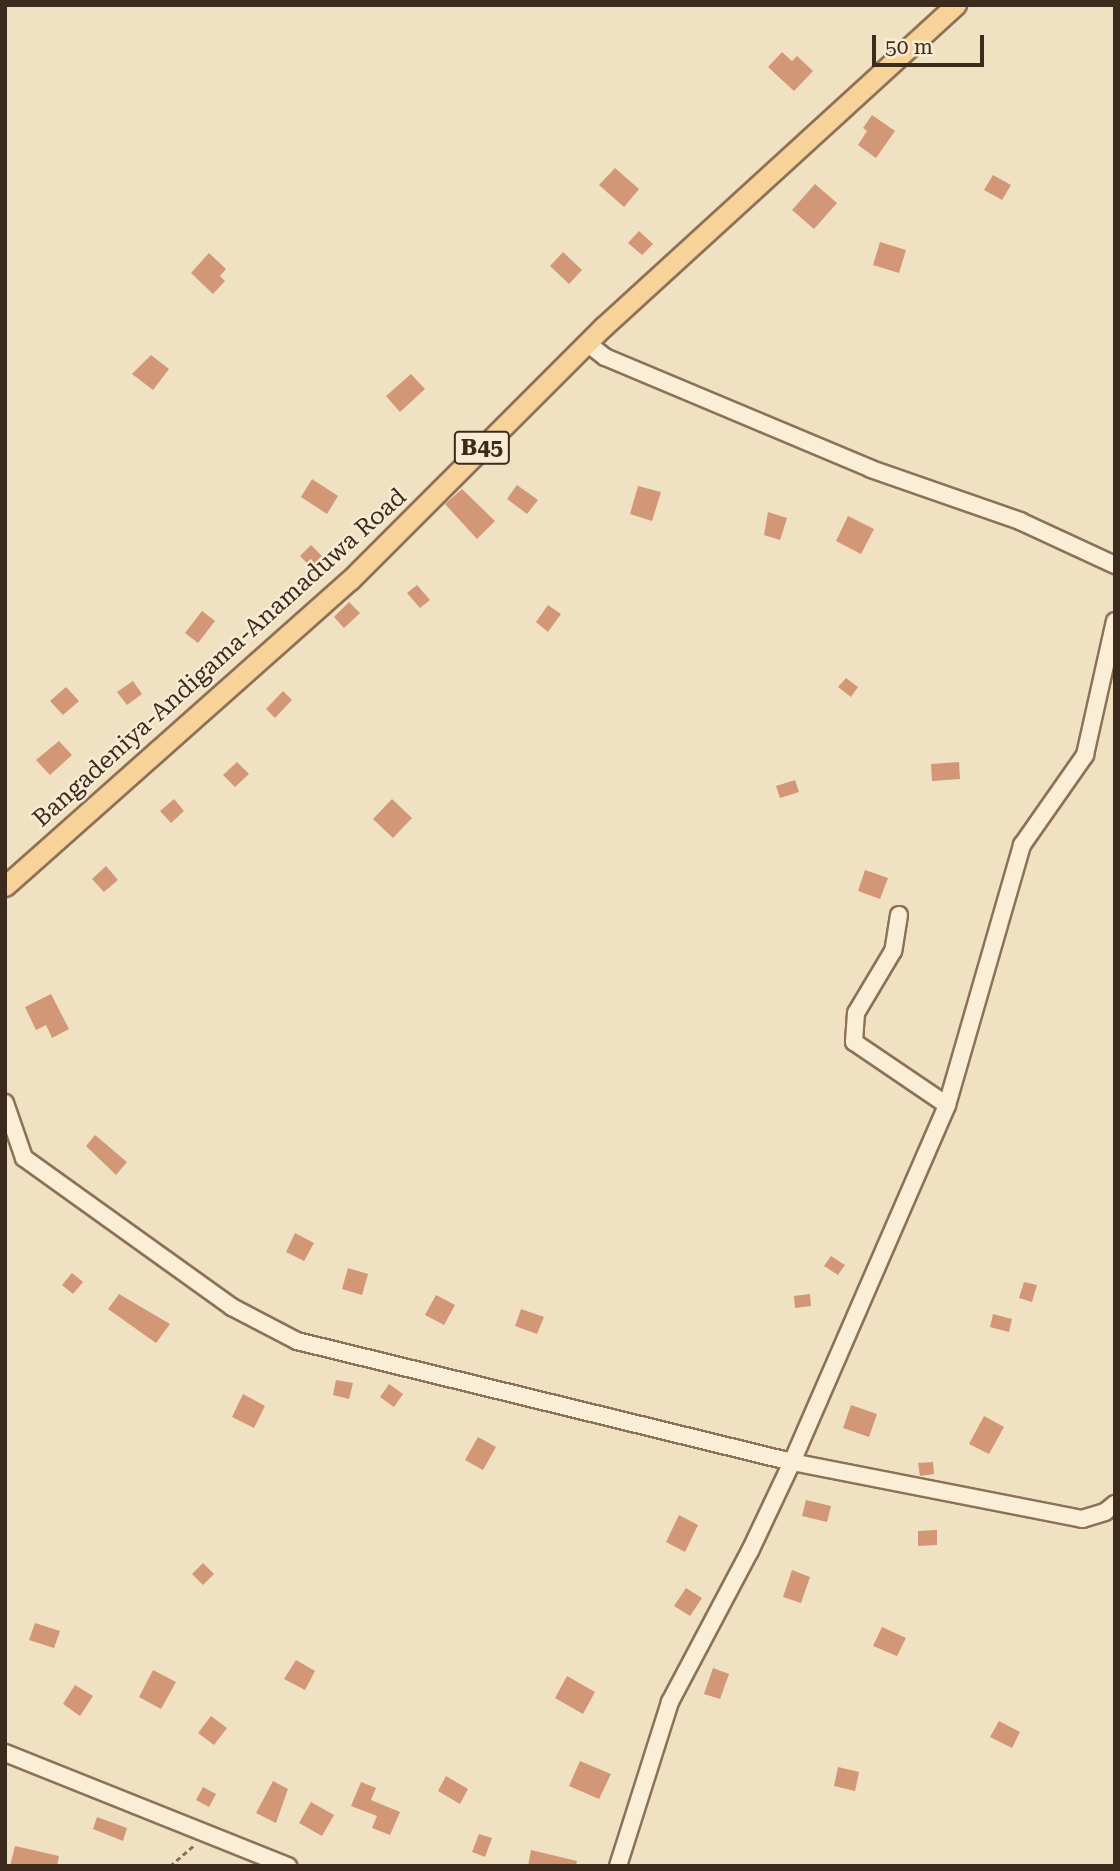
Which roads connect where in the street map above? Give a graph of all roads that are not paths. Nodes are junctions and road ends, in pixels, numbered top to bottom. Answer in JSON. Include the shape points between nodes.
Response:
{"nodes":[{"id":1,"x":956,"y":5,"type":"edge"},
{"id":2,"x":587,"y":343,"type":"junction"},
{"id":3,"x":1115,"y":565,"type":"edge"},
{"id":4,"x":1115,"y":621,"type":"edge"},
{"id":5,"x":5,"y":886,"type":"edge"},
{"id":6,"x":899,"y":915,"type":"dead end"},
{"id":7,"x":5,"y":1103,"type":"edge"},
{"id":8,"x":947,"y":1105,"type":"junction"},
{"id":9,"x":792,"y":1462,"type":"junction"},
{"id":10,"x":1115,"y":1504,"type":"edge"},
{"id":11,"x":5,"y":1753,"type":"edge"},
{"id":12,"x":288,"y":1866,"type":"edge"},
{"id":13,"x":618,"y":1866,"type":"edge"}],
"edges":[{"from":1,"to":2,"type":"main road","name":"Bangadeniya-Andigama-Anamaduwa Road","number":"B45"},
{"from":2,"to":3,"type":"street","via":[[630,368],[872,469],[1020,521]]},
{"from":2,"to":5,"type":"main road","name":"Bangadeniya-Andigama-Anamaduwa Road","number":"B45","via":[[350,580]]},
{"from":4,"to":8,"type":"street","via":[[1086,755],[1022,845]]},
{"from":6,"to":8,"type":"street","via":[[893,951],[856,1013],[855,1042]]},
{"from":7,"to":9,"type":"street","via":[[24,1158],[232,1307],[297,1341]]},
{"from":8,"to":9,"type":"street"},
{"from":9,"to":10,"type":"street","via":[[1082,1520],[1105,1513]]},
{"from":9,"to":13,"type":"street","via":[[670,1702]]},
{"from":11,"to":12,"type":"street"}]}
